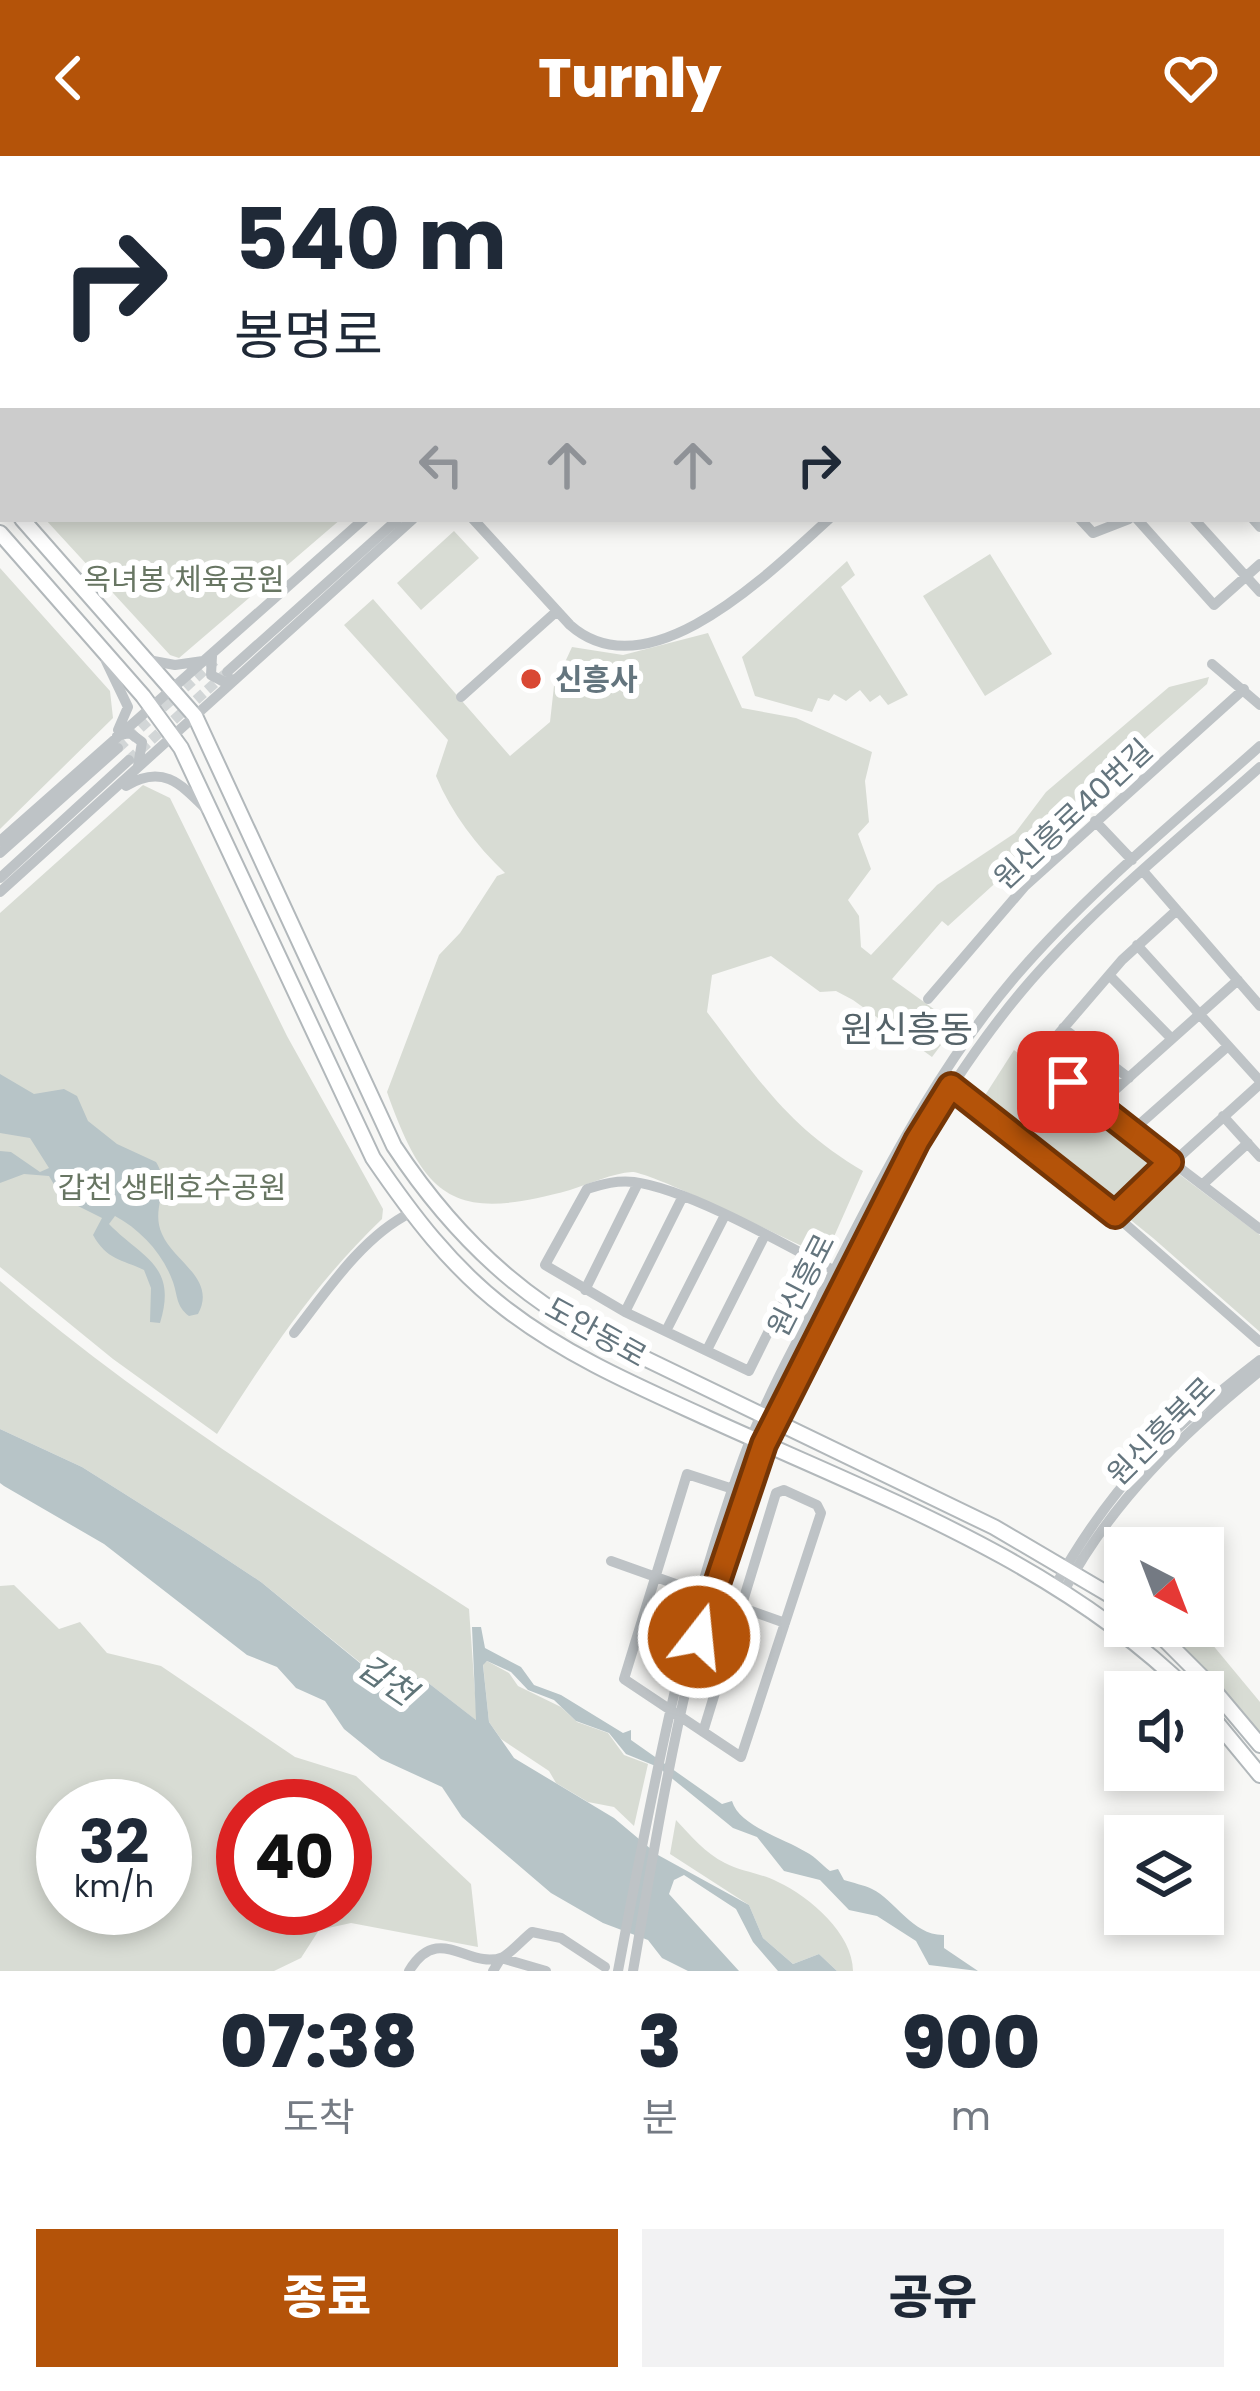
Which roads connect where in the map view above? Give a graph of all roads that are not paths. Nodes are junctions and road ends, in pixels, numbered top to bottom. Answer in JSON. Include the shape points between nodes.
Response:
{"nodes":[{"id":1,"x":25,"y":522,"type":"edge"},
{"id":2,"x":361,"y":522,"type":"edge"},
{"id":3,"x":370,"y":522,"type":"edge"},
{"id":4,"x":395,"y":522,"type":"edge"},
{"id":5,"x":410,"y":522,"type":"edge"},
{"id":6,"x":475,"y":522,"type":"edge"},
{"id":7,"x":826,"y":522,"type":"edge"},
{"id":8,"x":1083,"y":522,"type":"edge"},
{"id":9,"x":1124,"y":522,"type":"edge"},
{"id":10,"x":1136,"y":522,"type":"edge"},
{"id":11,"x":1197,"y":522,"type":"edge"},
{"id":12,"x":0,"y":533,"type":"edge"},
{"id":13,"x":1260,"y":564,"type":"edge"},
{"id":14,"x":1246,"y":577,"type":"junction"},
{"id":15,"x":1260,"y":592,"type":"edge"},
{"id":16,"x":557,"y":611,"type":"junction"},
{"id":17,"x":88,"y":633,"type":"junction"},
{"id":18,"x":214,"y":656,"type":"junction"},
{"id":19,"x":148,"y":660,"type":"junction"},
{"id":20,"x":1212,"y":664,"type":"dead end"},
{"id":21,"x":227,"y":672,"type":"tunnel mouth"},
{"id":22,"x":242,"y":674,"type":"junction"},
{"id":23,"x":1244,"y":689,"type":"junction"},
{"id":24,"x":174,"y":690,"type":"junction"},
{"id":25,"x":461,"y":697,"type":"dead end"},
{"id":26,"x":1260,"y":705,"type":"edge"},
{"id":27,"x":152,"y":707,"type":"junction"},
{"id":28,"x":195,"y":716,"type":"junction"},
{"id":29,"x":173,"y":736,"type":"junction"},
{"id":30,"x":116,"y":742,"type":"junction"},
{"id":31,"x":1260,"y":746,"type":"edge"},
{"id":32,"x":132,"y":765,"type":"junction"},
{"id":33,"x":1260,"y":766,"type":"edge"},
{"id":34,"x":98,"y":804,"type":"junction"},
{"id":35,"x":207,"y":811,"type":"junction"},
{"id":36,"x":1095,"y":821,"type":"junction"},
{"id":37,"x":0,"y":841,"type":"edge"},
{"id":38,"x":0,"y":853,"type":"edge"},
{"id":39,"x":1132,"y":860,"type":"junction"},
{"id":40,"x":1143,"y":871,"type":"junction"},
{"id":41,"x":0,"y":878,"type":"edge"},
{"id":42,"x":0,"y":892,"type":"edge"},
{"id":43,"x":1177,"y":910,"type":"junction"},
{"id":44,"x":1137,"y":945,"type":"junction"},
{"id":45,"x":1110,"y":976,"type":"junction"},
{"id":46,"x":1238,"y":980,"type":"junction"},
{"id":47,"x":928,"y":999,"type":"dead end"},
{"id":48,"x":1260,"y":1006,"type":"edge"},
{"id":49,"x":1199,"y":1015,"type":"junction"},
{"id":50,"x":1064,"y":1028,"type":"junction"},
{"id":51,"x":1172,"y":1039,"type":"junction"},
{"id":52,"x":1228,"y":1046,"type":"junction"},
{"id":53,"x":939,"y":1076,"type":"junction"},
{"id":54,"x":1129,"y":1078,"type":"junction"},
{"id":55,"x":1260,"y":1083,"type":"edge"},
{"id":56,"x":951,"y":1086,"type":"junction"},
{"id":57,"x":1099,"y":1105,"type":"junction"},
{"id":58,"x":1223,"y":1116,"type":"junction"},
{"id":59,"x":1132,"y":1131,"type":"junction"},
{"id":60,"x":1248,"y":1143,"type":"junction"},
{"id":61,"x":1260,"y":1156,"type":"edge"},
{"id":62,"x":1170,"y":1162,"type":"junction"},
{"id":63,"x":638,"y":1183,"type":"junction"},
{"id":64,"x":1202,"y":1185,"type":"junction"},
{"id":65,"x":682,"y":1198,"type":"junction"},
{"id":66,"x":410,"y":1213,"type":"junction"},
{"id":67,"x":1115,"y":1215,"type":"junction"},
{"id":68,"x":724,"y":1217,"type":"junction"},
{"id":69,"x":1260,"y":1229,"type":"edge"},
{"id":70,"x":764,"y":1237,"type":"junction"},
{"id":71,"x":806,"y":1256,"type":"junction"},
{"id":72,"x":835,"y":1271,"type":"junction"},
{"id":73,"x":585,"y":1290,"type":"junction"},
{"id":74,"x":625,"y":1312,"type":"junction"},
{"id":75,"x":666,"y":1331,"type":"junction"},
{"id":76,"x":294,"y":1334,"type":"dead end"},
{"id":77,"x":1260,"y":1342,"type":"edge"},
{"id":78,"x":706,"y":1350,"type":"junction"},
{"id":79,"x":1260,"y":1360,"type":"edge"},
{"id":80,"x":1260,"y":1371,"type":"edge"},
{"id":81,"x":769,"y":1419,"type":"junction"},
{"id":82,"x":758,"y":1441,"type":"junction"},
{"id":83,"x":733,"y":1489,"type":"junction"},
{"id":84,"x":611,"y":1561,"type":"dead end"},
{"id":85,"x":1070,"y":1568,"type":"junction"},
{"id":86,"x":654,"y":1579,"type":"junction"},
{"id":87,"x":1059,"y":1589,"type":"junction"},
{"id":88,"x":1104,"y":1590,"type":"edge"},
{"id":89,"x":704,"y":1596,"type":"junction"},
{"id":90,"x":739,"y":1608,"type":"junction"},
{"id":91,"x":785,"y":1623,"type":"junction"},
{"id":92,"x":1172,"y":1647,"type":"edge"},
{"id":93,"x":1163,"y":1671,"type":"edge"},
{"id":94,"x":672,"y":1713,"type":"junction"},
{"id":95,"x":1224,"y":1731,"type":"edge"},
{"id":96,"x":703,"y":1732,"type":"junction"},
{"id":97,"x":1260,"y":1745,"type":"edge"},
{"id":98,"x":1260,"y":1775,"type":"edge"},
{"id":99,"x":501,"y":1958,"type":"junction"},
{"id":100,"x":604,"y":1966,"type":"dead end"},
{"id":101,"x":409,"y":1971,"type":"edge"},
{"id":102,"x":493,"y":1971,"type":"edge"},
{"id":103,"x":546,"y":1971,"type":"edge"},
{"id":104,"x":618,"y":1971,"type":"edge"},
{"id":105,"x":633,"y":1971,"type":"edge"}],
"edges":[{"from":1,"to":19,"type":"main road","name":"도안동로"},
{"from":2,"to":18,"type":"street"},
{"from":3,"to":18,"type":"street"},
{"from":4,"to":21,"type":"street"},
{"from":5,"to":22,"type":"street"},
{"from":6,"to":16,"type":"street"},
{"from":7,"to":16,"type":"street","via":[[748,590],[678,632],[605,646]]},
{"from":8,"to":9,"type":"street","via":[[1093,533]]},
{"from":10,"to":14,"type":"street","via":[[1214,605]]},
{"from":11,"to":14,"type":"street"},
{"from":12,"to":17,"type":"main road","name":"도안동로"},
{"from":13,"to":14,"type":"street"},
{"from":14,"to":15,"type":"street"},
{"from":16,"to":25,"type":"street"},
{"from":17,"to":27,"type":"main road","name":"도안동로"},
{"from":17,"to":30,"type":"street","via":[[128,706]]},
{"from":18,"to":19,"type":"street","via":[[175,665]]},
{"from":18,"to":22,"type":"street","via":[[211,675],[226,683]]},
{"from":18,"to":24,"type":"street"},
{"from":19,"to":24,"type":"main road","name":"도안동로"},
{"from":20,"to":23,"type":"street"},
{"from":22,"to":28,"type":"street"},
{"from":23,"to":26,"type":"street"},
{"from":23,"to":36,"type":"street","name":"원신흥로40번길"},
{"from":24,"to":27,"type":"street"},
{"from":24,"to":28,"type":"main road","name":"도안동로"},
{"from":27,"to":29,"type":"main road","name":"도안동로"},
{"from":27,"to":30,"type":"street"},
{"from":28,"to":29,"type":"street"},
{"from":28,"to":81,"type":"main road","name":"도안동로","via":[[372,1103],[437,1208],[565,1318]]},
{"from":29,"to":32,"type":"street"},
{"from":29,"to":35,"type":"main road","name":"도안동로"},
{"from":30,"to":32,"type":"street","via":[[130,733],[142,742]]},
{"from":30,"to":37,"type":"street"},
{"from":30,"to":38,"type":"street"},
{"from":31,"to":39,"type":"street","name":"원신흥로"},
{"from":32,"to":34,"type":"street"},
{"from":32,"to":41,"type":"street"},
{"from":33,"to":40,"type":"street","name":"원신흥로"},
{"from":34,"to":35,"type":"street","via":[[143,776],[163,775]]},
{"from":34,"to":42,"type":"street"},
{"from":35,"to":66,"type":"main road","name":"도안동로","via":[[347,1107]]},
{"from":36,"to":39,"type":"street"},
{"from":36,"to":47,"type":"street","name":"원신흥로40번길","via":[[1025,886]]},
{"from":39,"to":53,"type":"street","name":"원신흥로","via":[[1017,975]]},
{"from":40,"to":43,"type":"street"},
{"from":40,"to":56,"type":"street","name":"원신흥로","via":[[1023,990]]},
{"from":43,"to":44,"type":"street"},
{"from":43,"to":46,"type":"street"},
{"from":44,"to":45,"type":"street"},
{"from":44,"to":49,"type":"street"},
{"from":45,"to":50,"type":"street"},
{"from":45,"to":51,"type":"street"},
{"from":46,"to":48,"type":"street"},
{"from":46,"to":49,"type":"street"},
{"from":49,"to":51,"type":"street"},
{"from":49,"to":52,"type":"street"},
{"from":50,"to":54,"type":"street"},
{"from":50,"to":57,"type":"street","via":[[1037,1059]]},
{"from":51,"to":54,"type":"street"},
{"from":52,"to":55,"type":"street"},
{"from":52,"to":59,"type":"street"},
{"from":53,"to":56,"type":"street"},
{"from":53,"to":72,"type":"street","name":"원신흥로"},
{"from":54,"to":57,"type":"street"},
{"from":55,"to":58,"type":"street"},
{"from":56,"to":67,"type":"street"},
{"from":56,"to":81,"type":"street","name":"원신흥로"},
{"from":57,"to":59,"type":"street"},
{"from":58,"to":60,"type":"street"},
{"from":58,"to":62,"type":"street"},
{"from":59,"to":62,"type":"street"},
{"from":60,"to":61,"type":"street"},
{"from":60,"to":64,"type":"street"},
{"from":62,"to":64,"type":"street"},
{"from":62,"to":67,"type":"street"},
{"from":63,"to":65,"type":"street"},
{"from":63,"to":73,"type":"street"},
{"from":63,"to":73,"type":"street","via":[[587,1189],[545,1265]]},
{"from":64,"to":69,"type":"street"},
{"from":65,"to":68,"type":"street"},
{"from":65,"to":74,"type":"street"},
{"from":66,"to":76,"type":"street","via":[[359,1256]]},
{"from":66,"to":82,"type":"main road","name":"도안동로","via":[[504,1307],[564,1348]]},
{"from":67,"to":77,"type":"street"},
{"from":68,"to":70,"type":"street"},
{"from":68,"to":75,"type":"street"},
{"from":70,"to":71,"type":"street"},
{"from":70,"to":78,"type":"street"},
{"from":71,"to":72,"type":"street"},
{"from":71,"to":78,"type":"street","via":[[749,1371]]},
{"from":72,"to":81,"type":"street","name":"원신흥로"},
{"from":73,"to":74,"type":"street"},
{"from":74,"to":75,"type":"street"},
{"from":75,"to":78,"type":"street"},
{"from":79,"to":85,"type":"street","name":"원신흥북로","via":[[1132,1469]]},
{"from":80,"to":85,"type":"street","name":"원신흥북로","via":[[1142,1476]]},
{"from":81,"to":82,"type":"street","name":"원신흥로"},
{"from":81,"to":85,"type":"main road","name":"도안동로"},
{"from":82,"to":83,"type":"street","name":"원신흥로"},
{"from":82,"to":87,"type":"main road","name":"도안동로"},
{"from":82,"to":89,"type":"street","name":"원신흥로"},
{"from":83,"to":86,"type":"street","via":[[688,1474]]},
{"from":83,"to":89,"type":"street","name":"원신흥로"},
{"from":84,"to":86,"type":"street"},
{"from":85,"to":87,"type":"street","name":"원신흥북로"},
{"from":85,"to":88,"type":"main road","name":"도안동로"},
{"from":86,"to":89,"type":"street"},
{"from":86,"to":94,"type":"street","via":[[625,1679]]},
{"from":87,"to":93,"type":"main road","name":"도안동로"},
{"from":89,"to":90,"type":"street"},
{"from":89,"to":94,"type":"street","name":"원신흥로"},
{"from":90,"to":91,"type":"street"},
{"from":90,"to":91,"type":"street","via":[[776,1493],[784,1490],[820,1513]]},
{"from":90,"to":96,"type":"street"},
{"from":91,"to":96,"type":"street","via":[[741,1757]]},
{"from":92,"to":97,"type":"main road"},
{"from":94,"to":96,"type":"street"},
{"from":94,"to":104,"type":"street","name":"원신흥로"},
{"from":94,"to":105,"type":"street","name":"원신흥로"},
{"from":95,"to":98,"type":"main road"},
{"from":99,"to":100,"type":"street","via":[[532,1932],[545,1932]]},
{"from":99,"to":101,"type":"street","via":[[437,1948]]},
{"from":99,"to":102,"type":"street"},
{"from":99,"to":103,"type":"street"}]}
